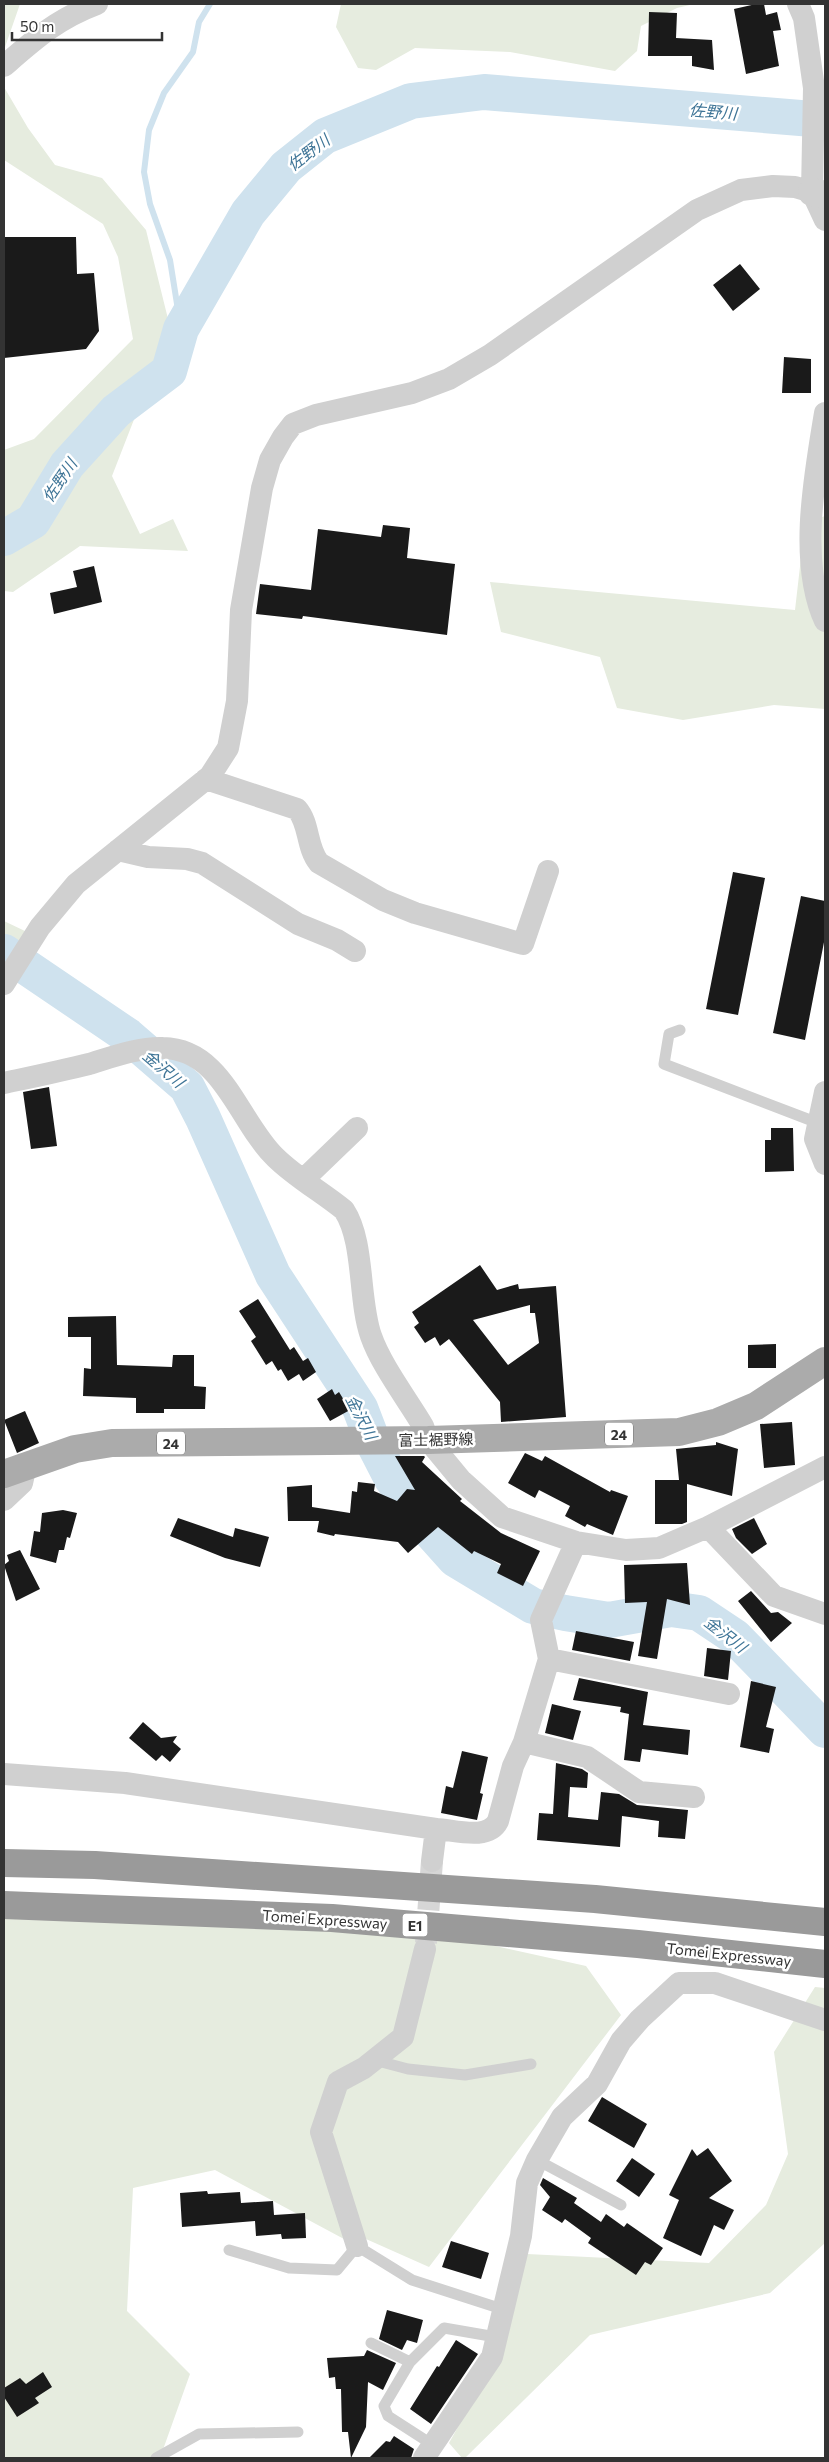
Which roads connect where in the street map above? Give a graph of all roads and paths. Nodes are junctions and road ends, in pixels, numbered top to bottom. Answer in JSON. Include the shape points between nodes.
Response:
{"nodes":[{"id":1,"x":96,"y":4,"type":"edge"},
{"id":2,"x":798,"y":4,"type":"edge"},
{"id":3,"x":4,"y":66,"type":"edge"},
{"id":4,"x":818,"y":193,"type":"edge"},
{"id":5,"x":825,"y":220,"type":"edge"},
{"id":6,"x":825,"y":413,"type":"edge"},
{"id":7,"x":825,"y":621,"type":"edge"},
{"id":8,"x":206,"y":778,"type":"junction"},
{"id":9,"x":118,"y":850,"type":"junction"},
{"id":10,"x":548,"y":871,"type":"dead end"},
{"id":11,"x":355,"y":951,"type":"dead end"},
{"id":12,"x":4,"y":984,"type":"edge"},
{"id":13,"x":680,"y":1030,"type":"dead end"},
{"id":14,"x":4,"y":1083,"type":"edge"},
{"id":15,"x":825,"y":1092,"type":"edge"},
{"id":16,"x":818,"y":1123,"type":"junction"},
{"id":17,"x":357,"y":1128,"type":"dead end"},
{"id":18,"x":825,"y":1164,"type":"edge"},
{"id":19,"x":304,"y":1179,"type":"junction"},
{"id":20,"x":825,"y":1361,"type":"edge"},
{"id":21,"x":428,"y":1440,"type":"junction"},
{"id":22,"x":825,"y":1467,"type":"edge"},
{"id":23,"x":15,"y":1469,"type":"edge"},
{"id":24,"x":4,"y":1500,"type":"edge"},
{"id":25,"x":708,"y":1527,"type":"junction"},
{"id":26,"x":576,"y":1542,"type":"junction"},
{"id":27,"x":825,"y":1614,"type":"edge"},
{"id":28,"x":549,"y":1659,"type":"junction"},
{"id":29,"x":729,"y":1694,"type":"dead end"},
{"id":30,"x":524,"y":1742,"type":"junction"},
{"id":31,"x":4,"y":1774,"type":"edge"},
{"id":32,"x":694,"y":1797,"type":"dead end"},
{"id":33,"x":436,"y":1829,"type":"junction"},
{"id":34,"x":432,"y":1861,"type":"tunnel mouth"},
{"id":35,"x":4,"y":1863,"type":"edge"},
{"id":36,"x":4,"y":1905,"type":"edge"},
{"id":37,"x":825,"y":1922,"type":"edge"},
{"id":38,"x":426,"y":1949,"type":"tunnel mouth"},
{"id":39,"x":825,"y":1964,"type":"edge"},
{"id":40,"x":825,"y":2020,"type":"edge"},
{"id":41,"x":374,"y":2060,"type":"junction"},
{"id":42,"x":530,"y":2064,"type":"dead end"},
{"id":43,"x":537,"y":2160,"type":"junction"},
{"id":44,"x":620,"y":2206,"type":"dead end"},
{"id":45,"x":358,"y":2246,"type":"junction"},
{"id":46,"x":229,"y":2250,"type":"dead end"},
{"id":47,"x":502,"y":2309,"type":"junction"},
{"id":48,"x":496,"y":2337,"type":"junction"},
{"id":49,"x":371,"y":2343,"type":"dead end"},
{"id":50,"x":410,"y":2362,"type":"junction"},
{"id":51,"x":298,"y":2432,"type":"dead end"},
{"id":52,"x":428,"y":2452,"type":"edge"},
{"id":53,"x":156,"y":2458,"type":"edge"}],
"edges":[{"from":1,"to":3,"type":"street","via":[[47,29]]},
{"from":2,"to":4,"type":"street","via":[[804,18],[814,88],[812,164]]},
{"from":4,"to":5,"type":"street"},
{"from":4,"to":8,"type":"street","via":[[773,186],[741,190],[697,210],[490,355],[449,378],[412,393],[316,414],[293,424],[270,460],[262,488],[241,610],[234,727],[228,748]]},
{"from":6,"to":7,"type":"street","via":[[813,506],[812,558],[815,586]]},
{"from":8,"to":9,"type":"street"},
{"from":8,"to":10,"type":"street","via":[[297,809],[303,815],[312,854],[320,863],[383,900],[415,913],[523,944]]},
{"from":9,"to":11,"type":"street","via":[[202,863],[298,924]]},
{"from":9,"to":12,"type":"street","via":[[76,884],[40,927]]},
{"from":13,"to":16,"type":"lane","via":[[669,1034],[664,1064]]},
{"from":14,"to":19,"type":"street","via":[[130,1052],[179,1049],[213,1070],[258,1139],[276,1159]]},
{"from":15,"to":16,"type":"street"},
{"from":16,"to":18,"type":"street","via":[[815,1138]]},
{"from":17,"to":19,"type":"street"},
{"from":19,"to":21,"type":"street","via":[[344,1210],[350,1219],[371,1338]]},
{"from":20,"to":21,"type":"main road","name":"富士裾野線","number":"24","via":[[756,1406],[718,1422],[678,1432]]},
{"from":21,"to":23,"type":"main road","name":"富士裾野線","number":"24","via":[[112,1443],[75,1449]]},
{"from":21,"to":26,"type":"street","via":[[461,1480],[502,1517]]},
{"from":22,"to":25,"type":"street"},
{"from":23,"to":24,"type":"street","via":[[22,1483]]},
{"from":25,"to":26,"type":"street","via":[[659,1548],[626,1550]]},
{"from":25,"to":27,"type":"street","via":[[774,1596]]},
{"from":26,"to":28,"type":"street","via":[[541,1620]]},
{"from":28,"to":29,"type":"street"},
{"from":28,"to":30,"type":"street"},
{"from":30,"to":32,"type":"street","via":[[587,1757],[639,1792]]},
{"from":30,"to":33,"type":"street","via":[[513,1766],[494,1829],[486,1833]]},
{"from":31,"to":33,"type":"street","via":[[125,1783]]},
{"from":33,"to":34,"type":"street"},
{"from":35,"to":37,"type":"highway","via":[[95,1865],[595,1899]]},
{"from":36,"to":39,"type":"highway","name":"Tomei Expressway","number":"E1","via":[[332,1918],[638,1944]]},
{"from":38,"to":41,"type":"street","via":[[403,2037]]},
{"from":40,"to":43,"type":"street","via":[[715,1983],[679,1983],[621,2041],[597,2084],[562,2117]]},
{"from":41,"to":42,"type":"lane","via":[[408,2070],[465,2076]]},
{"from":41,"to":45,"type":"street","via":[[338,2082],[320,2132]]},
{"from":43,"to":44,"type":"lane"},
{"from":43,"to":47,"type":"street","via":[[527,2183],[521,2236]]},
{"from":45,"to":46,"type":"lane","via":[[337,2270],[289,2268]]},
{"from":45,"to":47,"type":"lane","via":[[412,2280]]},
{"from":47,"to":48,"type":"street"},
{"from":48,"to":50,"type":"lane","via":[[444,2328]]},
{"from":48,"to":52,"type":"street","via":[[492,2357]]},
{"from":49,"to":50,"type":"lane"},
{"from":50,"to":52,"type":"lane","via":[[384,2406],[388,2416]]},
{"from":51,"to":53,"type":"lane","via":[[199,2434]]}]}
